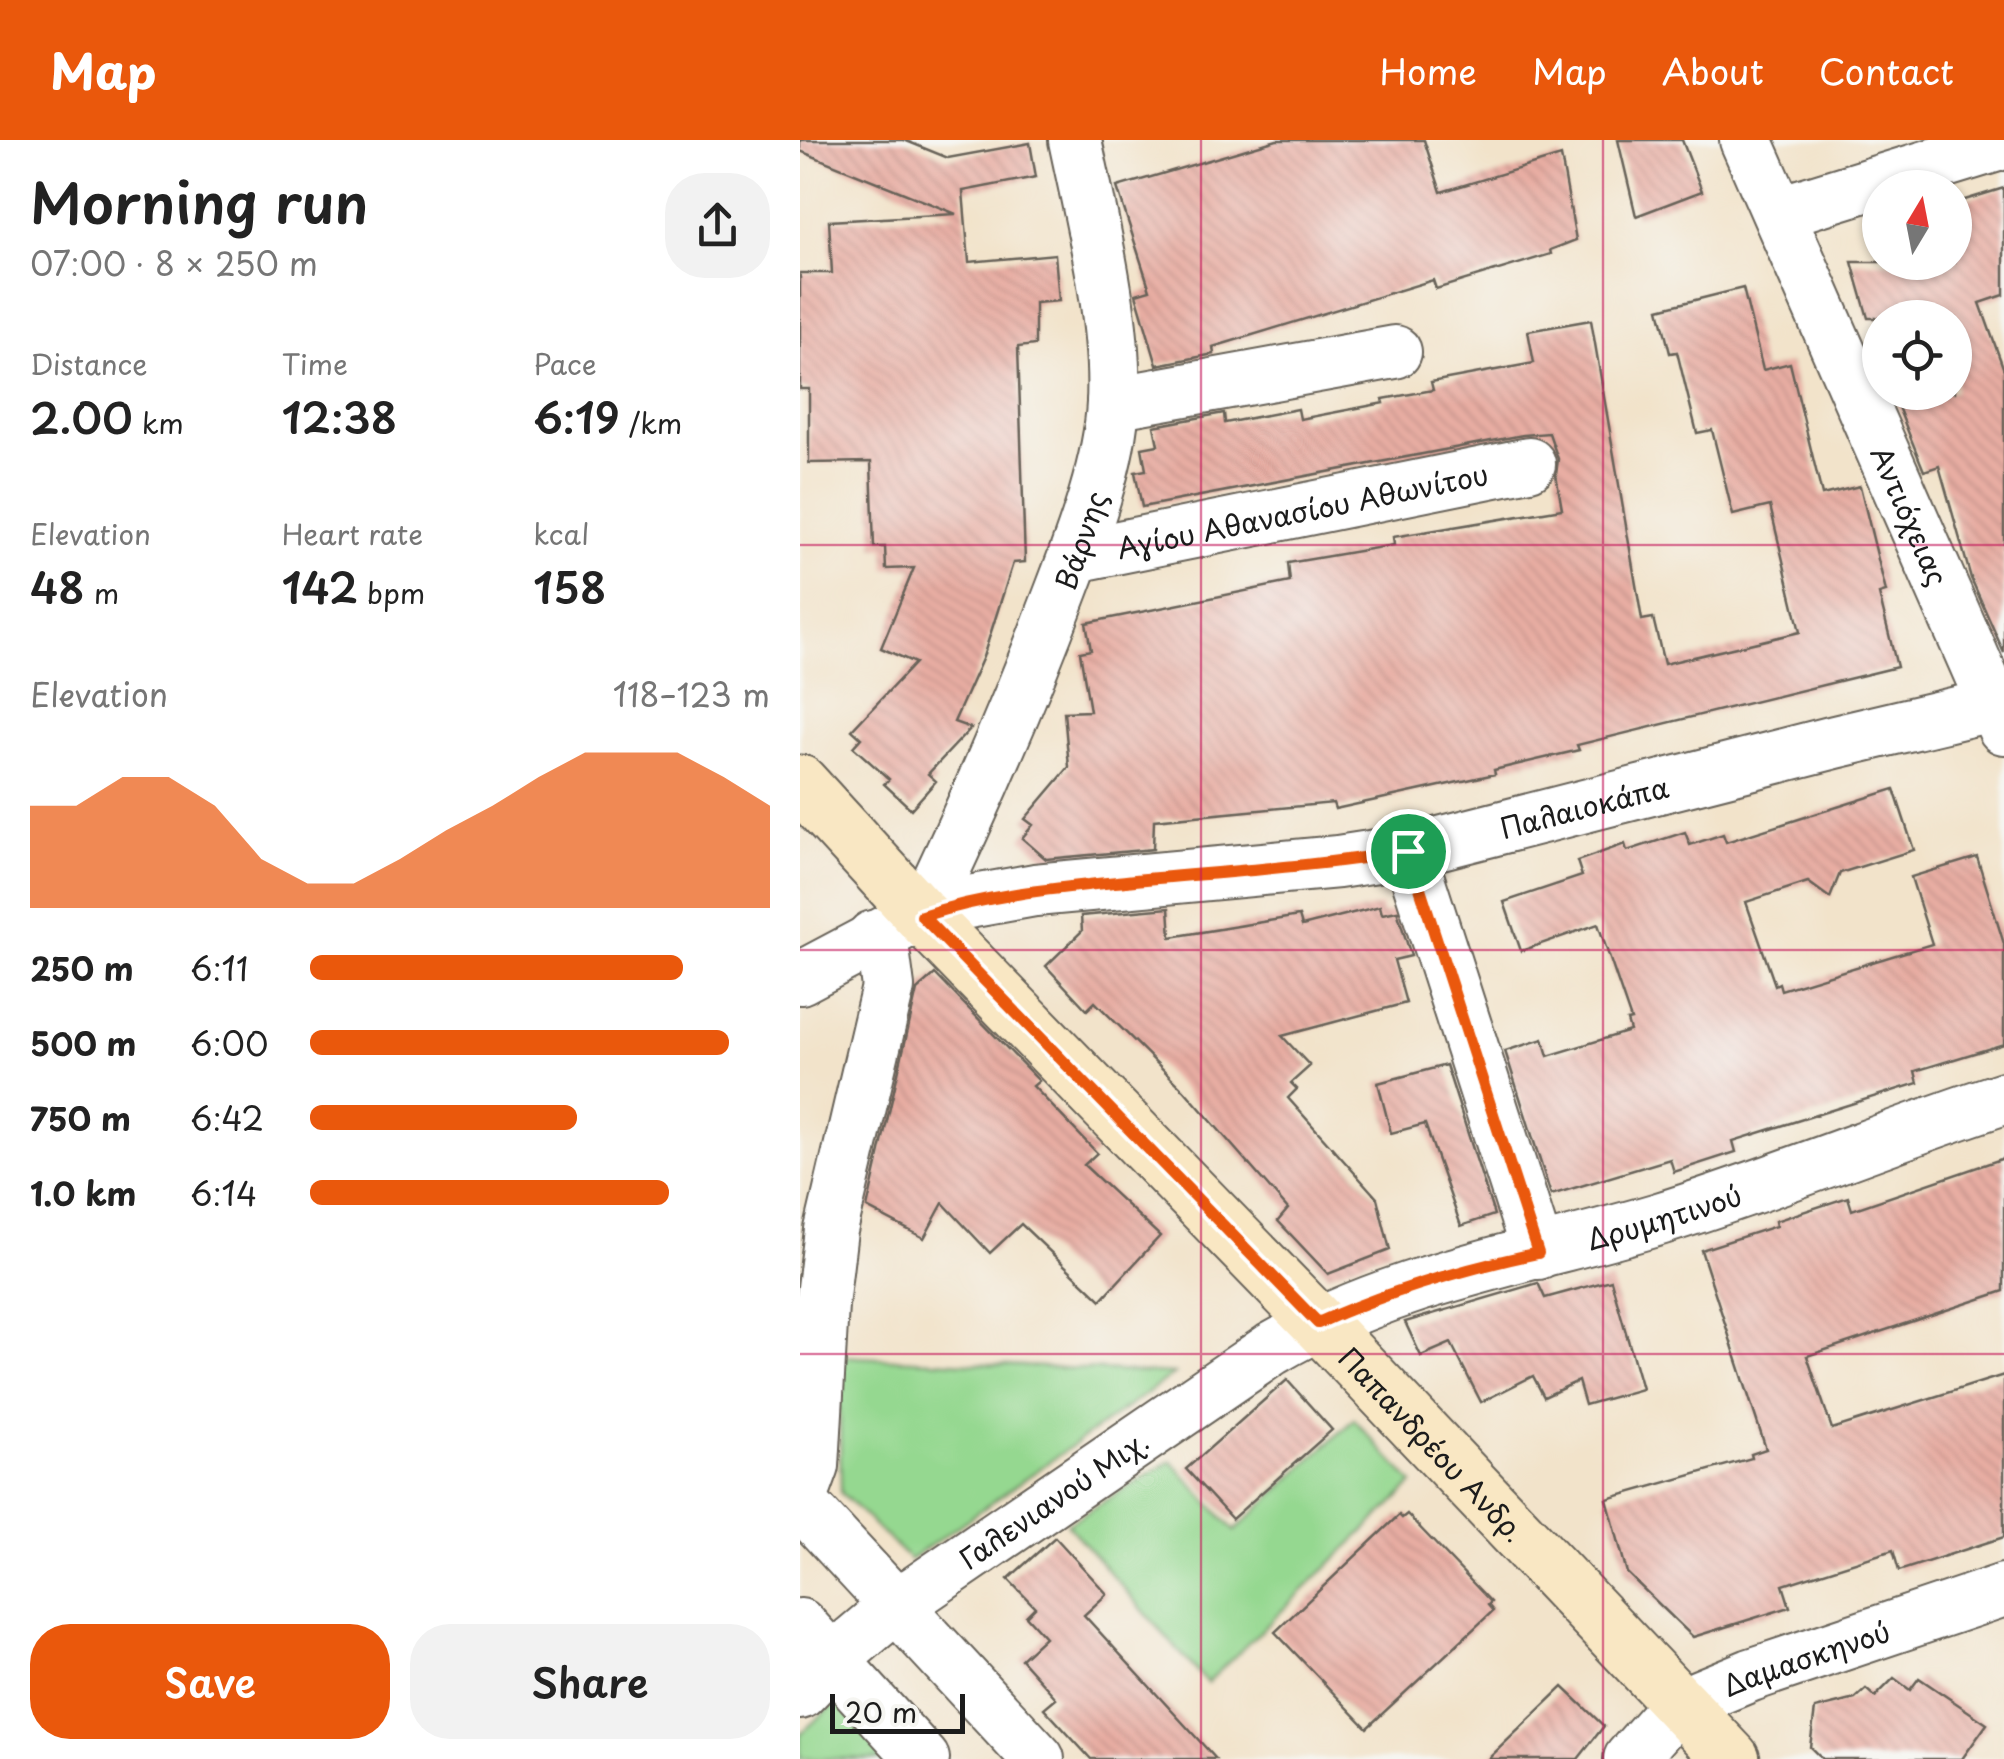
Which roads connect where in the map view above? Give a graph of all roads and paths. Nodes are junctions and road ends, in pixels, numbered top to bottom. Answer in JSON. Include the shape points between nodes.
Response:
{"nodes":[{"id":1,"x":1075,"y":140,"type":"edge"},
{"id":2,"x":1746,"y":140,"type":"edge"},
{"id":3,"x":2004,"y":144,"type":"edge"},
{"id":4,"x":1780,"y":212,"type":"junction"},
{"id":5,"x":1395,"y":352,"type":"dead end"},
{"id":6,"x":1113,"y":404,"type":"junction"},
{"id":7,"x":1530,"y":464,"type":"dead end"},
{"id":8,"x":1075,"y":556,"type":"junction"},
{"id":9,"x":2001,"y":712,"type":"edge"},
{"id":10,"x":800,"y":783,"type":"edge"},
{"id":11,"x":1408,"y":851,"type":"junction"},
{"id":12,"x":922,"y":916,"type":"junction"},
{"id":13,"x":873,"y":938,"type":"junction"},
{"id":14,"x":800,"y":978,"type":"edge"},
{"id":15,"x":2004,"y":1098,"type":"edge"},
{"id":16,"x":1538,"y":1253,"type":"junction"},
{"id":17,"x":1318,"y":1323,"type":"junction"},
{"id":18,"x":800,"y":1490,"type":"edge"},
{"id":19,"x":800,"y":1502,"type":"edge"},
{"id":20,"x":2004,"y":1590,"type":"edge"},
{"id":21,"x":896,"y":1606,"type":"junction"},
{"id":22,"x":811,"y":1659,"type":"edge"},
{"id":23,"x":1682,"y":1706,"type":"junction"},
{"id":24,"x":923,"y":1759,"type":"edge"},
{"id":25,"x":1038,"y":1759,"type":"edge"},
{"id":26,"x":1630,"y":1759,"type":"edge"},
{"id":27,"x":1732,"y":1759,"type":"edge"}],
"edges":[{"from":1,"to":6,"type":"street","name":"Βάρνης","via":[[1107,320]]},
{"from":2,"to":4,"type":"street","name":"Αντιόχειας"},
{"from":3,"to":4,"type":"street"},
{"from":4,"to":9,"type":"street","name":"Αντιόχειας"},
{"from":5,"to":6,"type":"street"},
{"from":6,"to":8,"type":"street","name":"Βάρνης"},
{"from":7,"to":8,"type":"street","name":"Αγίου Αθανασίου Αθωνίτου"},
{"from":8,"to":12,"type":"street","name":"Βάρνης","via":[[987,780]]},
{"from":9,"to":11,"type":"street","name":"Παλαιοκάπα","via":[[1835,742]]},
{"from":10,"to":12,"type":"street","name":"Παπανδρέου Ανδρ."},
{"from":11,"to":12,"type":"street","name":"Παλαιοκάπα","via":[[1035,890]]},
{"from":11,"to":16,"type":"street"},
{"from":12,"to":13,"type":"street","name":"Παλαιοκάπα"},
{"from":12,"to":17,"type":"street","name":"Παπανδρέου Ανδρ."},
{"from":13,"to":14,"type":"street","name":"Παλαιοκάπα"},
{"from":13,"to":18,"type":"street","via":[[888,987],[831,1230],[813,1466]]},
{"from":15,"to":16,"type":"street","name":"Δρυμητινού","via":[[1728,1196]]},
{"from":16,"to":17,"type":"street","name":"Δρυμητινού","via":[[1465,1270]]},
{"from":17,"to":21,"type":"street","name":"Γαλενιανού Μιχ."},
{"from":17,"to":23,"type":"street","name":"Παπανδρέου Ανδρ."},
{"from":19,"to":21,"type":"street"},
{"from":20,"to":23,"type":"street","name":"Δαμασκηνού","via":[[1751,1675]]},
{"from":21,"to":22,"type":"street","name":"Γαλενιανού Μιχ."},
{"from":21,"to":25,"type":"street"},
{"from":22,"to":24,"type":"street"},
{"from":23,"to":26,"type":"street","name":"Δαμασκηνού"},
{"from":23,"to":27,"type":"street","name":"Παπανδρέου Ανδρ."}]}
